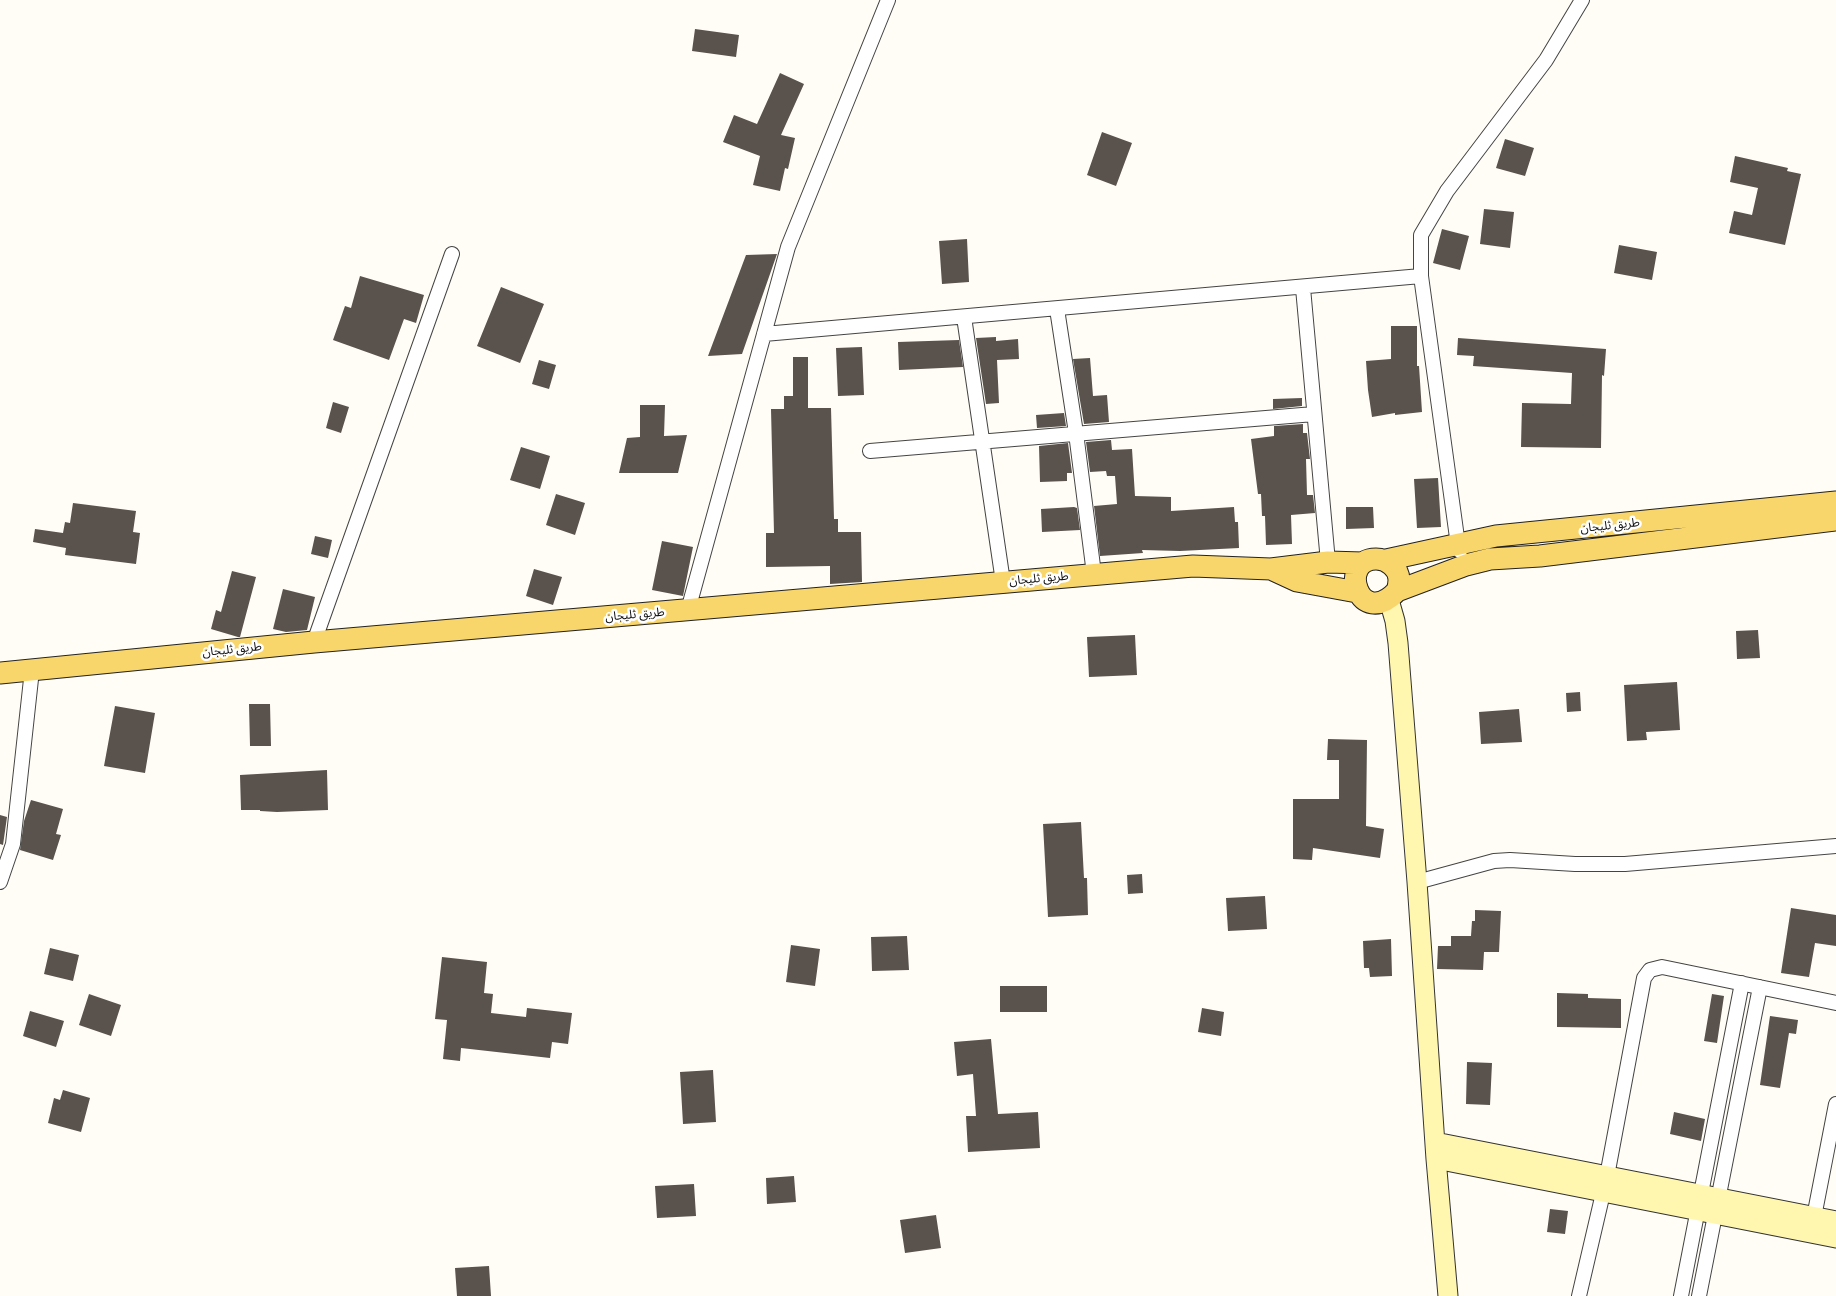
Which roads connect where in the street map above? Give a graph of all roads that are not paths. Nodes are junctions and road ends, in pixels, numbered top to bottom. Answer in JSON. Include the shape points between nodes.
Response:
{"nodes":[{"id":1,"x":888,"y":0,"type":"edge"},
{"id":2,"x":1582,"y":0,"type":"edge"},
{"id":3,"x":452,"y":254,"type":"dead end"},
{"id":4,"x":1421,"y":276,"type":"junction"},
{"id":5,"x":1303,"y":288,"type":"junction"},
{"id":6,"x":1057,"y":309,"type":"junction"},
{"id":7,"x":964,"y":317,"type":"junction"},
{"id":8,"x":764,"y":334,"type":"junction"},
{"id":9,"x":1314,"y":414,"type":"junction"},
{"id":10,"x":1076,"y":433,"type":"junction"},
{"id":11,"x":982,"y":442,"type":"junction"},
{"id":12,"x":870,"y":451,"type":"dead end"},
{"id":13,"x":1836,"y":502,"type":"edge"},
{"id":14,"x":1836,"y":520,"type":"edge"},
{"id":15,"x":1458,"y":545,"type":"junction"},
{"id":16,"x":1386,"y":560,"type":"junction"},
{"id":17,"x":1328,"y":562,"type":"junction"},
{"id":18,"x":1363,"y":563,"type":"junction"},
{"id":19,"x":1466,"y":565,"type":"junction"},
{"id":20,"x":1271,"y":569,"type":"junction"},
{"id":21,"x":1094,"y":574,"type":"junction"},
{"id":22,"x":1003,"y":582,"type":"junction"},
{"id":23,"x":1357,"y":592,"type":"junction"},
{"id":24,"x":1393,"y":596,"type":"junction"},
{"id":25,"x":688,"y":610,"type":"junction"},
{"id":26,"x":314,"y":642,"type":"junction"},
{"id":27,"x":32,"y":670,"type":"junction"},
{"id":28,"x":0,"y":673,"type":"edge"},
{"id":29,"x":1836,"y":846,"type":"edge"},
{"id":30,"x":0,"y":882,"type":"edge"},
{"id":31,"x":1417,"y":882,"type":"junction"},
{"id":32,"x":1742,"y":983,"type":"junction"},
{"id":33,"x":1760,"y":987,"type":"junction"},
{"id":34,"x":1836,"y":1003,"type":"edge"},
{"id":35,"x":1836,"y":1104,"type":"edge"},
{"id":36,"x":1834,"y":1131,"type":"edge"},
{"id":37,"x":1436,"y":1150,"type":"junction"},
{"id":38,"x":1604,"y":1184,"type":"junction"},
{"id":39,"x":1708,"y":1204,"type":"junction"},
{"id":40,"x":1814,"y":1217,"type":"junction"},
{"id":41,"x":1836,"y":1221,"type":"edge"},
{"id":42,"x":1836,"y":1238,"type":"edge"},
{"id":43,"x":1448,"y":1296,"type":"edge"},
{"id":44,"x":1579,"y":1296,"type":"edge"},
{"id":45,"x":1681,"y":1296,"type":"edge"},
{"id":46,"x":1700,"y":1296,"type":"edge"}],
"edges":[{"from":1,"to":8,"type":"street","via":[[788,247]]},
{"from":2,"to":4,"type":"street","via":[[1546,60],[1447,191],[1421,235]]},
{"from":3,"to":26,"type":"street"},
{"from":4,"to":5,"type":"street"},
{"from":4,"to":15,"type":"street"},
{"from":5,"to":6,"type":"street"},
{"from":5,"to":9,"type":"street"},
{"from":6,"to":7,"type":"street"},
{"from":6,"to":10,"type":"street"},
{"from":7,"to":8,"type":"street"},
{"from":7,"to":11,"type":"street"},
{"from":8,"to":25,"type":"street"},
{"from":9,"to":10,"type":"street"},
{"from":9,"to":17,"type":"street"},
{"from":10,"to":11,"type":"street"},
{"from":10,"to":21,"type":"street"},
{"from":11,"to":12,"type":"street"},
{"from":11,"to":22,"type":"street"},
{"from":13,"to":15,"type":"main road","name":"طريق ثليجان","via":[[1496,536]]},
{"from":14,"to":19,"type":"main road","name":"طريق ثليجان","via":[[1540,556],[1490,559]]},
{"from":15,"to":16,"type":"main road","name":"طريق ثليجان"},
{"from":15,"to":19,"type":"street"},
{"from":16,"to":18,"type":"main road","via":[[1374,558]]},
{"from":16,"to":24,"type":"main road","via":[[1395,568],[1399,580]]},
{"from":17,"to":18,"type":"main road","name":"طريق ثليجان"},
{"from":17,"to":20,"type":"main road","name":"طريق ثليجان"},
{"from":18,"to":23,"type":"main road","via":[[1356,571],[1354,582]]},
{"from":19,"to":24,"type":"main road","name":"طريق ثليجان"},
{"from":20,"to":21,"type":"main road","name":"طريق ثليجان","via":[[1193,566]]},
{"from":20,"to":23,"type":"main road","name":"طريق ثليجان","via":[[1297,581]]},
{"from":21,"to":22,"type":"main road","name":"طريق ثليجان"},
{"from":22,"to":25,"type":"main road","name":"طريق ثليجان"},
{"from":23,"to":24,"type":"main road","via":[[1366,601],[1377,604]]},
{"from":24,"to":31,"type":"main road"},
{"from":25,"to":26,"type":"main road","name":"طريق ثليجان"},
{"from":26,"to":27,"type":"main road","name":"طريق ثليجان"},
{"from":27,"to":28,"type":"main road","name":"طريق ثليجان"},
{"from":27,"to":30,"type":"street","via":[[13,844]]},
{"from":29,"to":31,"type":"street","via":[[1625,864],[1494,861]]},
{"from":31,"to":37,"type":"main road"},
{"from":32,"to":33,"type":"street"},
{"from":32,"to":38,"type":"street","via":[[1662,967],[1650,970],[1644,978]]},
{"from":32,"to":39,"type":"street"},
{"from":33,"to":34,"type":"street"},
{"from":33,"to":39,"type":"street"},
{"from":35,"to":36,"type":"street"},
{"from":36,"to":40,"type":"street"},
{"from":37,"to":38,"type":"main road"},
{"from":37,"to":43,"type":"main road"},
{"from":38,"to":39,"type":"main road"},
{"from":38,"to":44,"type":"street"},
{"from":39,"to":40,"type":"main road"},
{"from":39,"to":42,"type":"main road"},
{"from":39,"to":45,"type":"street"},
{"from":39,"to":46,"type":"street"},
{"from":40,"to":41,"type":"main road"}]}
